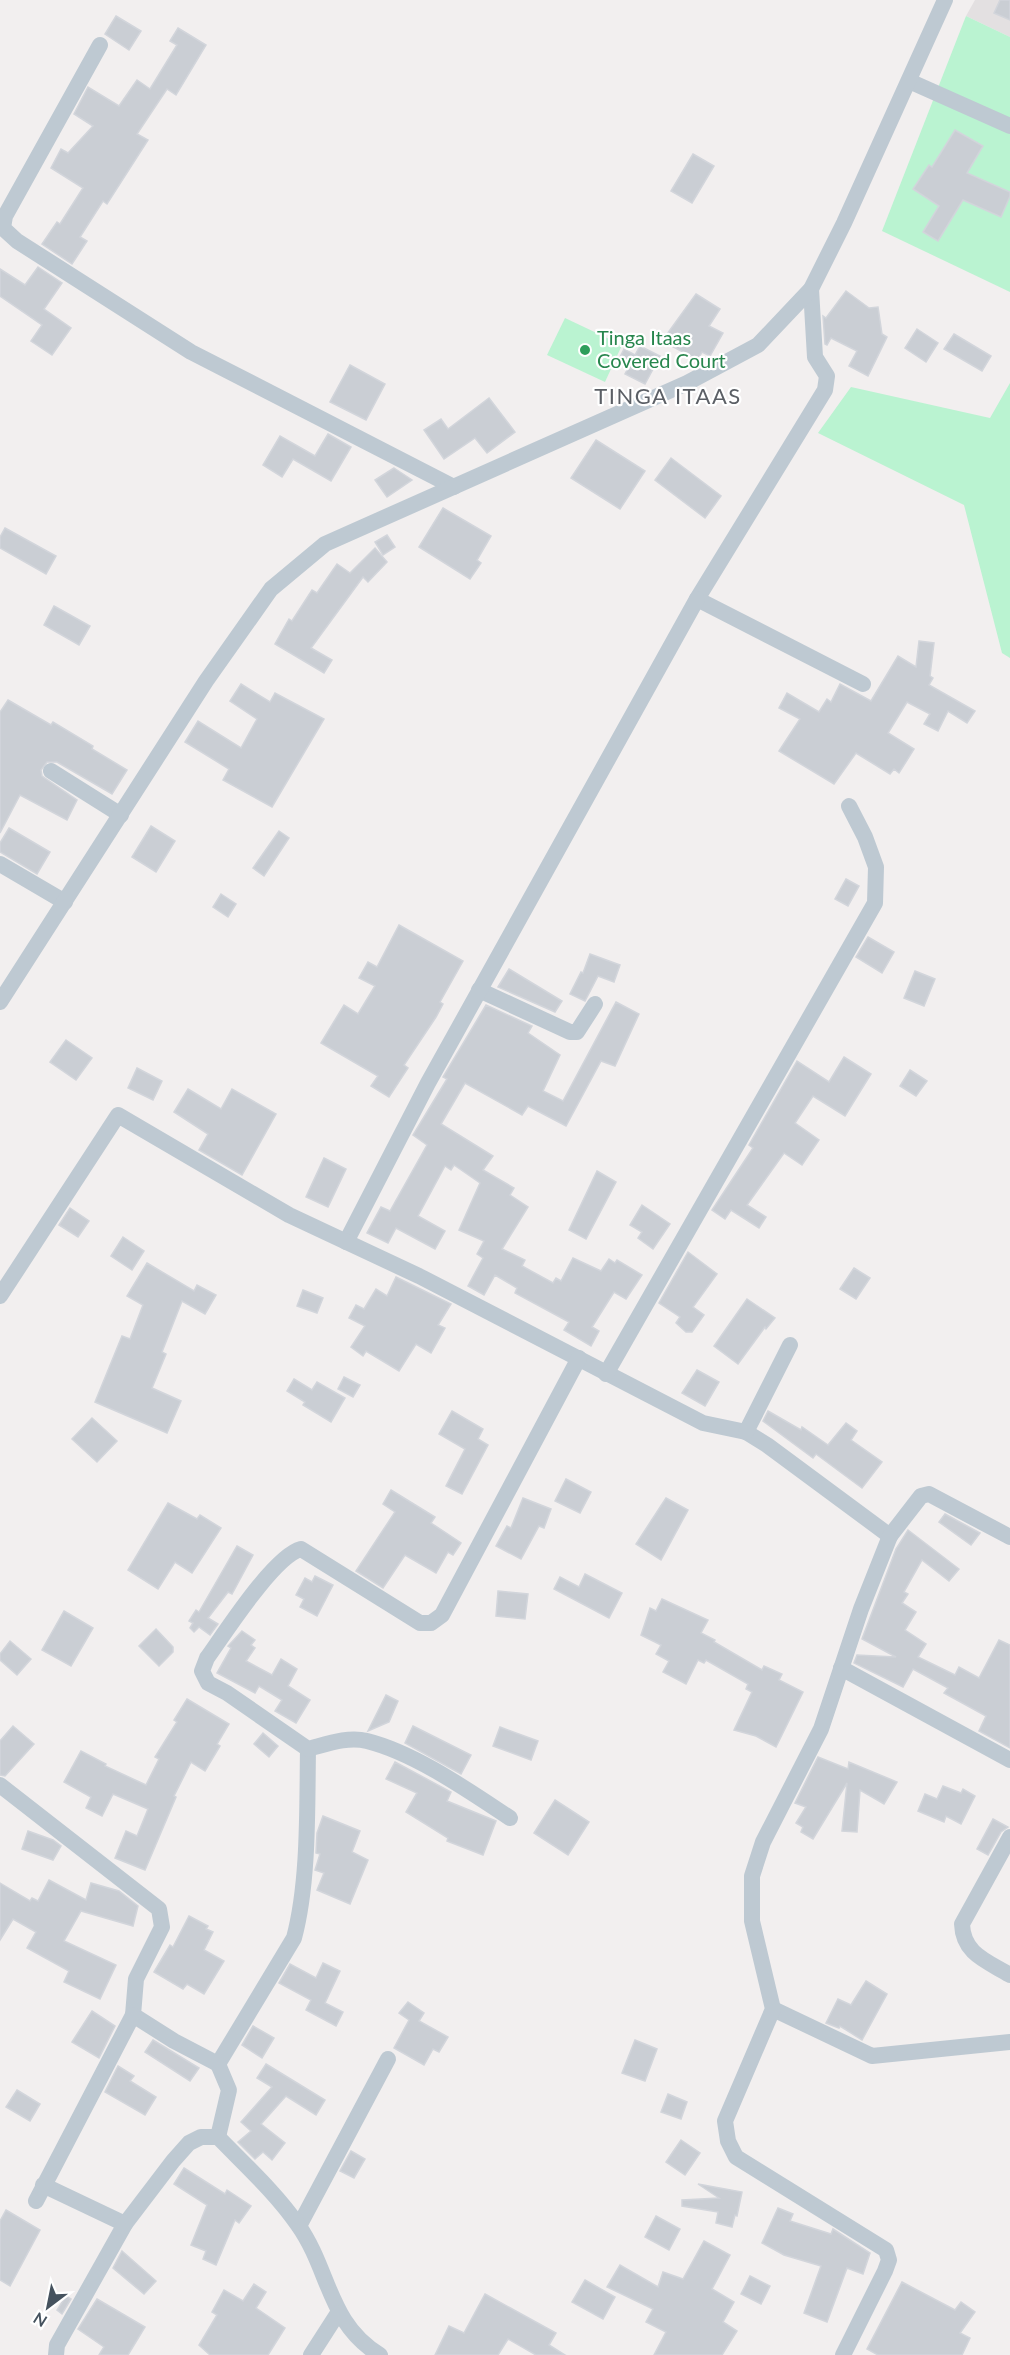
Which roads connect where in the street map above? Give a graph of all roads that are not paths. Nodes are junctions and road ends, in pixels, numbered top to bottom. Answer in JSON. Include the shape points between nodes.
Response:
{"nodes":[{"id":1,"x":945,"y":0,"type":"edge"},
{"id":2,"x":99,"y":45,"type":"dead end"},
{"id":3,"x":909,"y":81,"type":"junction"},
{"id":4,"x":1010,"y":126,"type":"edge"},
{"id":5,"x":811,"y":289,"type":"junction"},
{"id":6,"x":454,"y":487,"type":"junction"},
{"id":7,"x":697,"y":599,"type":"junction"},
{"id":8,"x":863,"y":684,"type":"dead end"},
{"id":9,"x":51,"y":771,"type":"dead end"},
{"id":10,"x":849,"y":806,"type":"dead end"},
{"id":11,"x":121,"y":815,"type":"junction"},
{"id":12,"x":0,"y":864,"type":"edge"},
{"id":13,"x":65,"y":902,"type":"junction"},
{"id":14,"x":479,"y":990,"type":"junction"},
{"id":15,"x":0,"y":1002,"type":"edge"},
{"id":16,"x":595,"y":1004,"type":"dead end"},
{"id":17,"x":346,"y":1242,"type":"junction"},
{"id":18,"x":0,"y":1296,"type":"edge"},
{"id":19,"x":790,"y":1345,"type":"dead end"},
{"id":20,"x":579,"y":1358,"type":"junction"},
{"id":21,"x":606,"y":1374,"type":"junction"},
{"id":22,"x":746,"y":1432,"type":"junction"},
{"id":23,"x":890,"y":1536,"type":"junction"},
{"id":24,"x":1010,"y":1537,"type":"edge"},
{"id":25,"x":841,"y":1668,"type":"junction"},
{"id":26,"x":308,"y":1749,"type":"junction"},
{"id":27,"x":1010,"y":1760,"type":"edge"},
{"id":28,"x":0,"y":1785,"type":"edge"},
{"id":29,"x":510,"y":1818,"type":"dead end"},
{"id":30,"x":1010,"y":1837,"type":"edge"},
{"id":31,"x":1010,"y":1975,"type":"edge"},
{"id":32,"x":773,"y":2009,"type":"junction"},
{"id":33,"x":134,"y":2015,"type":"junction"},
{"id":34,"x":1010,"y":2042,"type":"edge"},
{"id":35,"x":388,"y":2059,"type":"dead end"},
{"id":36,"x":218,"y":2064,"type":"junction"},
{"id":37,"x":218,"y":2137,"type":"junction"},
{"id":38,"x":44,"y":2185,"type":"junction"},
{"id":39,"x":36,"y":2201,"type":"dead end"},
{"id":40,"x":125,"y":2224,"type":"junction"},
{"id":41,"x":299,"y":2226,"type":"junction"},
{"id":42,"x":338,"y":2313,"type":"junction"},
{"id":43,"x":56,"y":2355,"type":"edge"},
{"id":44,"x":311,"y":2355,"type":"edge"},
{"id":45,"x":380,"y":2355,"type":"edge"},
{"id":46,"x":844,"y":2355,"type":"edge"}],
"edges":[{"from":1,"to":3,"type":"street"},
{"from":2,"to":6,"type":"street","via":[[5,216],[3,228],[17,241],[191,352]]},
{"from":3,"to":4,"type":"street"},
{"from":3,"to":5,"type":"street"},
{"from":5,"to":6,"type":"street","via":[[758,345],[687,383]]},
{"from":5,"to":7,"type":"street","via":[[815,357],[827,376],[825,390]]},
{"from":6,"to":11,"type":"street","via":[[325,544],[271,589],[206,681]]},
{"from":7,"to":8,"type":"street"},
{"from":7,"to":14,"type":"street"},
{"from":9,"to":11,"type":"street"},
{"from":10,"to":21,"type":"street","via":[[876,867],[875,903]]},
{"from":11,"to":13,"type":"street"},
{"from":12,"to":13,"type":"street"},
{"from":13,"to":15,"type":"street"},
{"from":14,"to":16,"type":"street","via":[[570,1032],[577,1032]]},
{"from":14,"to":17,"type":"street"},
{"from":17,"to":18,"type":"street","via":[[290,1215],[118,1116]]},
{"from":17,"to":20,"type":"street"},
{"from":19,"to":22,"type":"street"},
{"from":20,"to":21,"type":"street"},
{"from":20,"to":26,"type":"street","via":[[442,1615],[431,1623],[420,1623],[301,1549],[289,1552],[275,1566],[207,1658],[202,1671],[208,1683]]},
{"from":21,"to":22,"type":"street","via":[[703,1423]]},
{"from":22,"to":23,"type":"street"},
{"from":23,"to":24,"type":"street","via":[[921,1496],[929,1494]]},
{"from":23,"to":25,"type":"street"},
{"from":25,"to":27,"type":"street"},
{"from":25,"to":32,"type":"street","via":[[820,1729],[763,1842],[752,1876],[752,1921]]},
{"from":26,"to":29,"type":"street","via":[[342,1740],[366,1740],[447,1777]]},
{"from":26,"to":36,"type":"street","via":[[307,1820],[294,1938]]},
{"from":28,"to":33,"type":"street","via":[[159,1909],[162,1927],[136,1979]]},
{"from":30,"to":31,"type":"street","via":[[962,1924],[963,1938],[976,1955]]},
{"from":32,"to":34,"type":"street","via":[[872,2056]]},
{"from":32,"to":46,"type":"street","via":[[725,2121],[728,2141],[736,2157],[886,2250],[889,2260],[885,2271]]},
{"from":33,"to":36,"type":"street"},
{"from":33,"to":38,"type":"street"},
{"from":35,"to":41,"type":"street"},
{"from":36,"to":37,"type":"street","via":[[229,2090]]},
{"from":37,"to":40,"type":"street","via":[[201,2137],[189,2143]]},
{"from":37,"to":41,"type":"street"},
{"from":38,"to":39,"type":"street"},
{"from":38,"to":40,"type":"street"},
{"from":40,"to":43,"type":"street","via":[[57,2345]]},
{"from":41,"to":42,"type":"street","via":[[318,2261]]},
{"from":42,"to":44,"type":"street"},
{"from":42,"to":45,"type":"street","via":[[366,2347]]}]}
